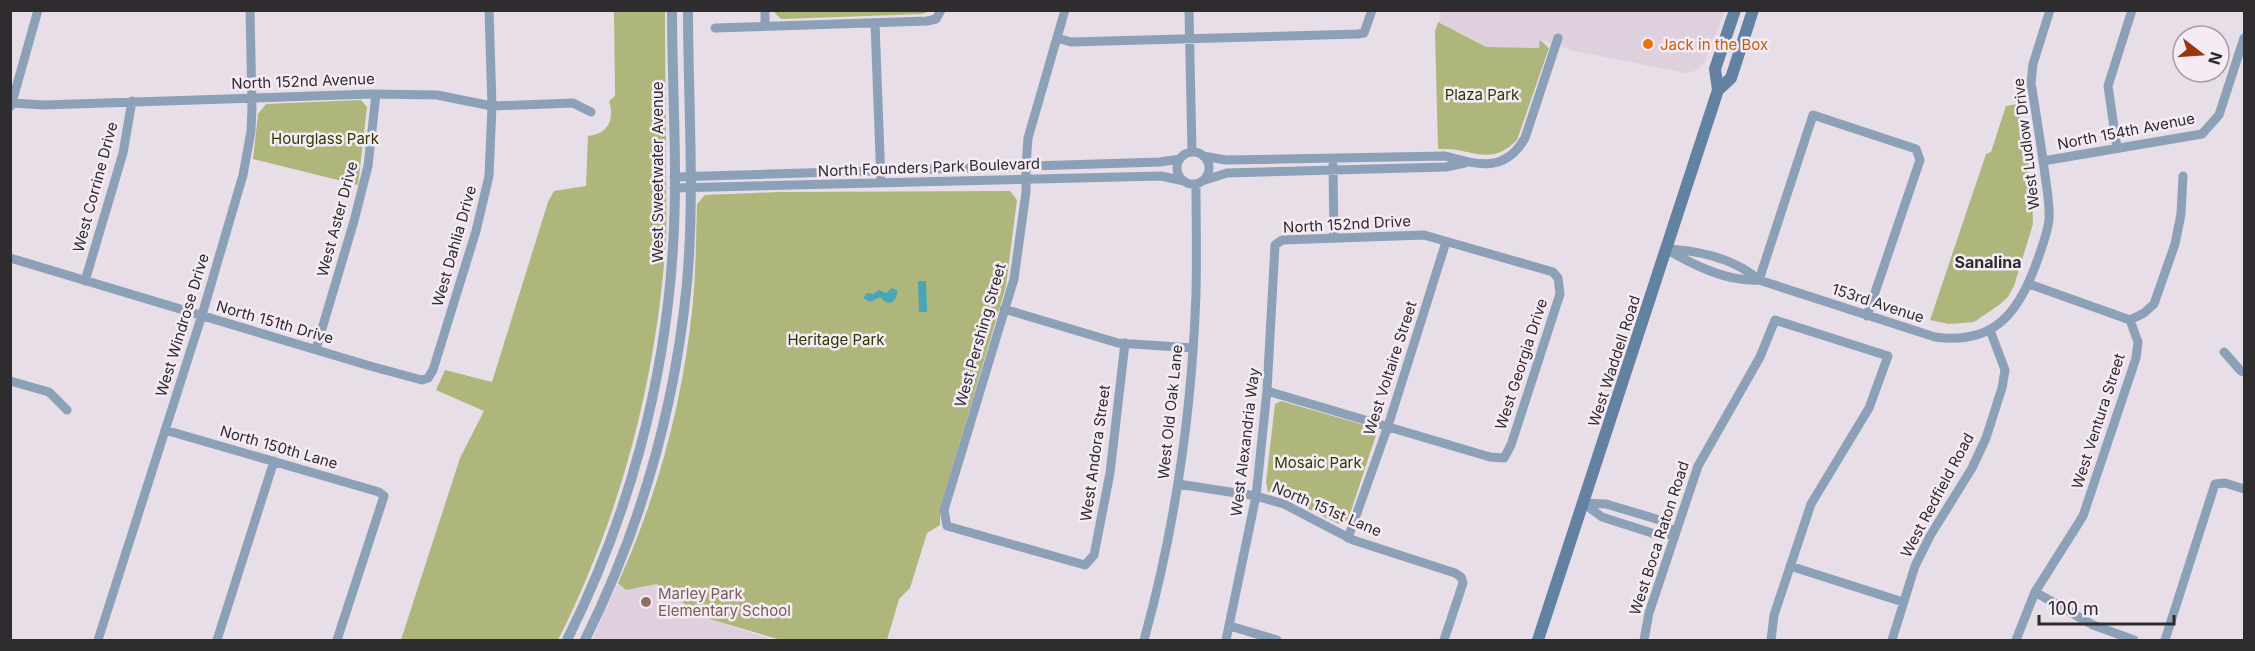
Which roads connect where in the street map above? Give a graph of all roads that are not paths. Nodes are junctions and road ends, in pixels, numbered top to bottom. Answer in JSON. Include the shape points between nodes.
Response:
{"nodes":[{"id":1,"x":38,"y":10,"type":"edge"},
{"id":2,"x":250,"y":10,"type":"edge"},
{"id":3,"x":489,"y":10,"type":"edge"},
{"id":4,"x":672,"y":10,"type":"edge"},
{"id":5,"x":688,"y":10,"type":"edge"},
{"id":6,"x":765,"y":10,"type":"edge"},
{"id":7,"x":1065,"y":10,"type":"edge"},
{"id":8,"x":1189,"y":10,"type":"edge"},
{"id":9,"x":1372,"y":10,"type":"edge"},
{"id":10,"x":1735,"y":10,"type":"edge"},
{"id":11,"x":1745,"y":10,"type":"edge"},
{"id":12,"x":1753,"y":10,"type":"edge"},
{"id":13,"x":2050,"y":10,"type":"edge"},
{"id":14,"x":2132,"y":10,"type":"edge"},
{"id":15,"x":938,"y":14,"type":"edge"},
{"id":16,"x":875,"y":24,"type":"junction"},
{"id":17,"x":765,"y":26,"type":"junction"},
{"id":18,"x":715,"y":28,"type":"dead end"},
{"id":19,"x":1746,"y":30,"type":"junction"},
{"id":20,"x":1057,"y":38,"type":"junction"},
{"id":21,"x":1190,"y":38,"type":"junction"},
{"id":22,"x":1558,"y":38,"type":"dead end"},
{"id":23,"x":2244,"y":38,"type":"edge"},
{"id":24,"x":1719,"y":90,"type":"junction"},
{"id":25,"x":376,"y":94,"type":"junction"},
{"id":26,"x":253,"y":98,"type":"junction"},
{"id":27,"x":132,"y":101,"type":"junction"},
{"id":28,"x":11,"y":106,"type":"edge"},
{"id":29,"x":492,"y":106,"type":"junction"},
{"id":30,"x":591,"y":112,"type":"dead end"},
{"id":31,"x":2117,"y":148,"type":"junction"},
{"id":32,"x":1192,"y":152,"type":"junction"},
{"id":33,"x":1203,"y":156,"type":"junction"},
{"id":34,"x":1333,"y":158,"type":"junction"},
{"id":35,"x":1180,"y":159,"type":"junction"},
{"id":36,"x":2043,"y":161,"type":"junction"},
{"id":37,"x":1467,"y":162,"type":"junction"},
{"id":38,"x":1026,"y":166,"type":"junction"},
{"id":39,"x":881,"y":170,"type":"junction"},
{"id":40,"x":1333,"y":170,"type":"junction"},
{"id":41,"x":2183,"y":176,"type":"dead end"},
{"id":42,"x":1026,"y":178,"type":"junction"},
{"id":43,"x":1184,"y":181,"type":"junction"},
{"id":44,"x":674,"y":182,"type":"junction"},
{"id":45,"x":690,"y":182,"type":"junction"},
{"id":46,"x":1199,"y":182,"type":"junction"},
{"id":47,"x":881,"y":183,"type":"junction"},
{"id":48,"x":1334,"y":238,"type":"junction"},
{"id":49,"x":1446,"y":242,"type":"junction"},
{"id":50,"x":1275,"y":245,"type":"joint"},
{"id":51,"x":1666,"y":249,"type":"junction"},
{"id":52,"x":10,"y":258,"type":"edge"},
{"id":53,"x":1558,"y":278,"type":"joint"},
{"id":54,"x":1758,"y":280,"type":"junction"},
{"id":55,"x":85,"y":281,"type":"junction"},
{"id":56,"x":2029,"y":284,"type":"junction"},
{"id":57,"x":1004,"y":309,"type":"junction"},
{"id":58,"x":202,"y":315,"type":"junction"},
{"id":59,"x":1867,"y":316,"type":"junction"},
{"id":60,"x":2130,"y":320,"type":"junction"},
{"id":61,"x":1990,"y":330,"type":"junction"},
{"id":62,"x":1125,"y":343,"type":"junction"},
{"id":63,"x":1193,"y":348,"type":"junction"},
{"id":64,"x":316,"y":349,"type":"junction"},
{"id":65,"x":2224,"y":352,"type":"dead end"},
{"id":66,"x":2244,"y":372,"type":"edge"},
{"id":67,"x":428,"y":378,"type":"joint"},
{"id":68,"x":10,"y":381,"type":"edge"},
{"id":69,"x":1268,"y":391,"type":"junction"},
{"id":70,"x":67,"y":410,"type":"dead end"},
{"id":71,"x":1388,"y":426,"type":"junction"},
{"id":72,"x":165,"y":430,"type":"junction"},
{"id":73,"x":274,"y":461,"type":"junction"},
{"id":74,"x":1178,"y":484,"type":"junction"},
{"id":75,"x":2244,"y":489,"type":"edge"},
{"id":76,"x":1256,"y":496,"type":"junction"},
{"id":77,"x":1583,"y":503,"type":"junction"},
{"id":78,"x":1675,"y":534,"type":"junction"},
{"id":79,"x":1348,"y":538,"type":"junction"},
{"id":80,"x":1085,"y":565,"type":"joint"},
{"id":81,"x":1790,"y":566,"type":"junction"},
{"id":82,"x":2035,"y":592,"type":"junction"},
{"id":83,"x":1903,"y":602,"type":"junction"},
{"id":84,"x":1230,"y":626,"type":"junction"},
{"id":85,"x":98,"y":640,"type":"edge"},
{"id":86,"x":216,"y":640,"type":"edge"},
{"id":87,"x":337,"y":640,"type":"edge"},
{"id":88,"x":567,"y":640,"type":"edge"},
{"id":89,"x":585,"y":640,"type":"edge"},
{"id":90,"x":1144,"y":640,"type":"edge"},
{"id":91,"x":1226,"y":640,"type":"edge"},
{"id":92,"x":1277,"y":640,"type":"edge"},
{"id":93,"x":1444,"y":640,"type":"edge"},
{"id":94,"x":1538,"y":640,"type":"edge"},
{"id":95,"x":1644,"y":640,"type":"edge"},
{"id":96,"x":1771,"y":640,"type":"edge"},
{"id":97,"x":1892,"y":640,"type":"edge"},
{"id":98,"x":2016,"y":640,"type":"edge"},
{"id":99,"x":2134,"y":640,"type":"edge"},
{"id":100,"x":2165,"y":640,"type":"edge"}],
"edges":[{"from":1,"to":28,"type":"street"},
{"from":2,"to":26,"type":"street","name":"West Windrose Drive"},
{"from":3,"to":29,"type":"street","name":"West Dahlia Drive"},
{"from":4,"to":44,"type":"street","name":"West Sweetwater Avenue"},
{"from":5,"to":45,"type":"street","name":"West Sweetwater Avenue"},
{"from":6,"to":17,"type":"street"},
{"from":7,"to":20,"type":"street","name":"West Pershing Street"},
{"from":8,"to":21,"type":"street"},
{"from":9,"to":21,"type":"street","via":[[1364,33]]},
{"from":10,"to":24,"type":"main road","name":"West Waddell Road","via":[[1715,69]]},
{"from":11,"to":19,"type":"main road"},
{"from":12,"to":19,"type":"main road","name":"West Waddell Road"},
{"from":13,"to":36,"type":"street","name":"West Ludlow Drive","via":[[2031,72]]},
{"from":14,"to":31,"type":"street","via":[[2108,86]]},
{"from":15,"to":16,"type":"street","via":[[927,21]]},
{"from":16,"to":17,"type":"street"},
{"from":16,"to":39,"type":"street"},
{"from":17,"to":18,"type":"street"},
{"from":19,"to":24,"type":"main road","name":"West Waddell Road","via":[[1731,78]]},
{"from":20,"to":21,"type":"street","via":[[1071,42]]},
{"from":20,"to":38,"type":"street","name":"West Pershing Street","via":[[1028,138]]},
{"from":21,"to":32,"type":"street"},
{"from":22,"to":37,"type":"street","via":[[1519,148],[1498,163]]},
{"from":23,"to":31,"type":"street","name":"North 154th Avenue","via":[[2219,115],[2202,134]]},
{"from":24,"to":51,"type":"main road","name":"West Waddell Road"},
{"from":25,"to":26,"type":"street","name":"North 152nd Avenue"},
{"from":25,"to":29,"type":"street","name":"North 152nd Avenue","via":[[437,95]]},
{"from":25,"to":64,"type":"street","name":"West Aster Drive","via":[[368,166]]},
{"from":26,"to":27,"type":"street","name":"North 152nd Avenue"},
{"from":26,"to":58,"type":"street","name":"West Windrose Drive","via":[[243,175]]},
{"from":27,"to":28,"type":"street","name":"North 152nd Avenue"},
{"from":27,"to":55,"type":"street","name":"West Corrine Drive","via":[[123,153]]},
{"from":29,"to":30,"type":"street","name":"North 152nd Avenue","via":[[573,103]]},
{"from":29,"to":67,"type":"street","name":"West Dahlia Drive","via":[[489,176],[477,231]]},
{"from":31,"to":36,"type":"street","name":"North 154th Avenue"},
{"from":32,"to":33,"type":"street"},
{"from":32,"to":35,"type":"street"},
{"from":33,"to":34,"type":"street","via":[[1226,160]]},
{"from":33,"to":46,"type":"street","via":[[1209,169]]},
{"from":34,"to":37,"type":"street","via":[[1445,156]]},
{"from":34,"to":40,"type":"street"},
{"from":35,"to":38,"type":"street","name":"North Founders Park Boulevard"},
{"from":35,"to":43,"type":"street","via":[[1178,168]]},
{"from":36,"to":56,"type":"street","name":"West Ludlow Drive","via":[[2049,221]]},
{"from":37,"to":40,"type":"street","via":[[1446,167]]},
{"from":38,"to":39,"type":"street","name":"North Founders Park Boulevard"},
{"from":38,"to":42,"type":"street","name":"West Pershing Street"},
{"from":39,"to":45,"type":"street","name":"North Founders Park Boulevard"},
{"from":39,"to":47,"type":"street"},
{"from":40,"to":46,"type":"street","via":[[1227,173]]},
{"from":40,"to":48,"type":"street"},
{"from":41,"to":60,"type":"street","via":[[2175,244],[2154,304]]},
{"from":42,"to":43,"type":"street","name":"North Founders Park Boulevard","via":[[1166,176]]},
{"from":42,"to":47,"type":"street","name":"North Founders Park Boulevard"},
{"from":42,"to":57,"type":"street","name":"West Pershing Street","via":[[1017,260]]},
{"from":43,"to":46,"type":"street"},
{"from":44,"to":45,"type":"street","name":"North Founders Park Boulevard"},
{"from":44,"to":88,"type":"street","name":"West Sweetwater Avenue","via":[[667,311],[640,451],[616,528]]},
{"from":45,"to":47,"type":"street","name":"North Founders Park Boulevard"},
{"from":45,"to":89,"type":"street","name":"West Sweetwater Avenue","via":[[687,282],[675,370],[657,453],[631,534]]},
{"from":46,"to":63,"type":"street","name":"West Old Oak Lane"},
{"from":48,"to":49,"type":"street","name":"North 152nd Drive","via":[[1424,235]]},
{"from":48,"to":50,"type":"street","name":"North 152nd Drive","via":[[1282,240]]},
{"from":49,"to":53,"type":"street","name":"North 152nd Drive","via":[[1553,272]]},
{"from":49,"to":71,"type":"street","name":"West Voltaire Street"},
{"from":50,"to":69,"type":"street","name":"West Alexandria Way"},
{"from":51,"to":54,"type":"street","name":"153rd Avenue","via":[[1694,251],[1746,268]]},
{"from":51,"to":77,"type":"main road","name":"West Waddell Road"},
{"from":52,"to":55,"type":"street","name":"North 151th Drive"},
{"from":53,"to":71,"type":"street","name":"West Georgia Drive","via":[[1560,294],[1504,458]]},
{"from":54,"to":59,"type":"street","name":"153rd Avenue"},
{"from":54,"to":59,"type":"street","via":[[1813,115],[1917,149],[1920,160]]},
{"from":55,"to":58,"type":"street","name":"North 151th Drive"},
{"from":56,"to":60,"type":"street"},
{"from":56,"to":61,"type":"street","name":"West Ludlow Drive","via":[[2013,311]]},
{"from":57,"to":62,"type":"street"},
{"from":57,"to":80,"type":"street","name":"West Pershing Street","via":[[944,510],[947,526]]},
{"from":58,"to":64,"type":"street","name":"North 151th Drive"},
{"from":58,"to":72,"type":"street","name":"West Windrose Drive"},
{"from":59,"to":61,"type":"street","name":"153rd Avenue","via":[[1945,339]]},
{"from":60,"to":82,"type":"street","name":"West Ventura Street","via":[[2138,342],[2136,358],[2083,516]]},
{"from":61,"to":83,"type":"street","name":"West Redfield Road","via":[[2005,369],[2002,388],[1986,438],[1930,536]]},
{"from":62,"to":63,"type":"street"},
{"from":62,"to":80,"type":"street","name":"West Andora Street","via":[[1110,473],[1094,555]]},
{"from":63,"to":74,"type":"street","name":"West Old Oak Lane"},
{"from":64,"to":67,"type":"street","name":"North 151th Drive","via":[[422,380]]},
{"from":65,"to":66,"type":"street"},
{"from":68,"to":70,"type":"street","via":[[49,392]]},
{"from":69,"to":71,"type":"street"},
{"from":69,"to":76,"type":"street","name":"West Alexandria Way"},
{"from":71,"to":79,"type":"street","name":"West Voltaire Street"},
{"from":72,"to":73,"type":"street","name":"North 150th Lane"},
{"from":72,"to":85,"type":"street","name":"West Windrose Drive"},
{"from":73,"to":86,"type":"street"},
{"from":73,"to":87,"type":"street","name":"North 150th Lane","via":[[384,496]]},
{"from":74,"to":76,"type":"street","name":"North 151st Lane"},
{"from":74,"to":90,"type":"street","name":"West Old Oak Lane"},
{"from":75,"to":100,"type":"street","via":[[2215,484]]},
{"from":76,"to":79,"type":"street","name":"North 151st Lane","via":[[1284,504]]},
{"from":76,"to":84,"type":"street","name":"West Alexandria Way"},
{"from":77,"to":78,"type":"street","via":[[1602,518],[1658,536]]},
{"from":77,"to":78,"type":"street","via":[[1606,504],[1663,521]]},
{"from":77,"to":94,"type":"main road","name":"West Waddell Road"},
{"from":78,"to":81,"type":"street","name":"West Boca Raton Road","via":[[1698,466],[1760,357],[1775,320],[1888,356],[1869,408],[1811,504]]},
{"from":78,"to":95,"type":"street","name":"West Boca Raton Road"},
{"from":79,"to":93,"type":"street","name":"North 151st Lane","via":[[1461,577],[1464,583]]},
{"from":81,"to":83,"type":"street"},
{"from":81,"to":96,"type":"street","via":[[1774,615]]},
{"from":82,"to":98,"type":"street","name":"West Ventura Street"},
{"from":82,"to":99,"type":"street","via":[[2093,625]]},
{"from":83,"to":97,"type":"street","name":"West Redfield Road"},
{"from":84,"to":91,"type":"street","name":"West Alexandria Way"},
{"from":84,"to":92,"type":"street"}]}
